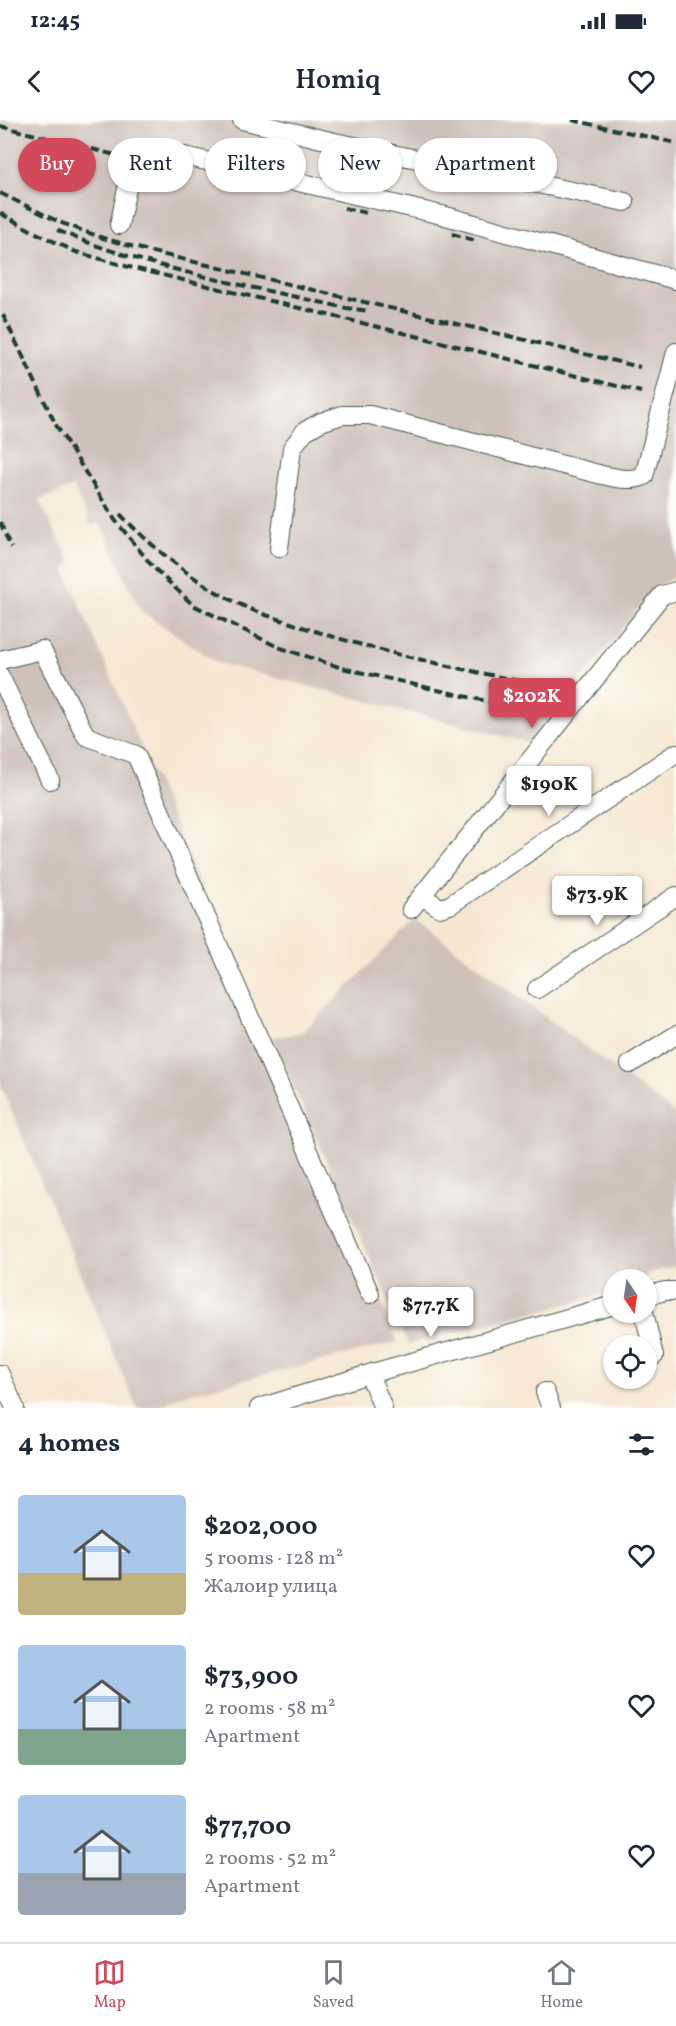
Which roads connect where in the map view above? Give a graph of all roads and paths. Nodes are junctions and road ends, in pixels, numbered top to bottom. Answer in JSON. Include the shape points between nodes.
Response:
{"nodes":[{"id":1,"x":242,"y":120,"type":"edge"},
{"id":2,"x":625,"y":202,"type":"dead end"},
{"id":3,"x":119,"y":225,"type":"dead end"},
{"id":4,"x":676,"y":280,"type":"edge"},
{"id":5,"x":676,"y":352,"type":"edge"},
{"id":6,"x":279,"y":548,"type":"dead end"},
{"id":7,"x":676,"y":591,"type":"edge"},
{"id":8,"x":0,"y":660,"type":"edge"},
{"id":9,"x":0,"y":676,"type":"edge"},
{"id":10,"x":676,"y":753,"type":"edge"},
{"id":11,"x":50,"y":780,"type":"dead end"},
{"id":12,"x":676,"y":896,"type":"edge"},
{"id":13,"x":537,"y":989,"type":"dead end"},
{"id":14,"x":676,"y":1035,"type":"edge"},
{"id":15,"x":630,"y":1064,"type":"dead end"},
{"id":16,"x":676,"y":1291,"type":"edge"},
{"id":17,"x":657,"y":1293,"type":"edge"},
{"id":18,"x":370,"y":1294,"type":"dead end"},
{"id":19,"x":603,"y":1308,"type":"edge"},
{"id":20,"x":0,"y":1374,"type":"edge"},
{"id":21,"x":369,"y":1374,"type":"junction"},
{"id":22,"x":287,"y":1404,"type":"edge"},
{"id":23,"x":15,"y":1408,"type":"edge"},
{"id":24,"x":259,"y":1408,"type":"edge"},
{"id":25,"x":383,"y":1408,"type":"edge"}],
"edges":[{"from":1,"to":2,"type":"street"},
{"from":3,"to":4,"type":"street","via":[[132,170],[143,156],[167,152],[442,215]]},
{"from":5,"to":6,"type":"street","via":[[644,476],[636,480],[602,475],[370,415],[342,415],[305,431],[292,448]]},
{"from":7,"to":10,"type":"street","via":[[662,594],[417,903],[450,906]]},
{"from":8,"to":18,"type":"street","via":[[42,650],[86,736],[136,755]]},
{"from":9,"to":11,"type":"street"},
{"from":12,"to":13,"type":"street"},
{"from":14,"to":15,"type":"street"},
{"from":16,"to":17,"type":"street"},
{"from":19,"to":21,"type":"street"},
{"from":20,"to":23,"type":"street"},
{"from":21,"to":22,"type":"street"},
{"from":21,"to":25,"type":"street"},
{"from":22,"to":24,"type":"street"}]}
